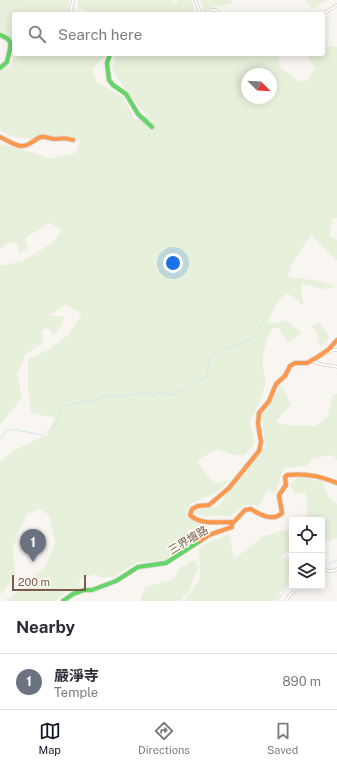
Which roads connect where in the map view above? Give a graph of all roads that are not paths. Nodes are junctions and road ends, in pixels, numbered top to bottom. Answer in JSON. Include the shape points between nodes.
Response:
{"nodes":[{"id":1,"x":73,"y":0,"type":"edge"},
{"id":2,"x":196,"y":0,"type":"edge"},
{"id":3,"x":337,"y":5,"type":"edge"},
{"id":4,"x":72,"y":12,"type":"edge"},
{"id":5,"x":199,"y":12,"type":"edge"},
{"id":6,"x":325,"y":13,"type":"edge"},
{"id":7,"x":0,"y":35,"type":"edge"},
{"id":8,"x":109,"y":56,"type":"edge"},
{"id":9,"x":0,"y":68,"type":"edge"},
{"id":10,"x":152,"y":127,"type":"dead end"},
{"id":11,"x":0,"y":137,"type":"edge"},
{"id":12,"x":73,"y":140,"type":"dead end"},
{"id":13,"x":337,"y":340,"type":"edge"},
{"id":14,"x":337,"y":350,"type":"edge"},
{"id":15,"x":321,"y":355,"type":"junction"},
{"id":16,"x":311,"y":361,"type":"junction"},
{"id":17,"x":337,"y":367,"type":"edge"},
{"id":18,"x":337,"y":483,"type":"edge"},
{"id":19,"x":232,"y":524,"type":"junction"},
{"id":20,"x":337,"y":569,"type":"edge"},
{"id":21,"x":325,"y":570,"type":"edge"},
{"id":22,"x":296,"y":589,"type":"edge"},
{"id":23,"x":63,"y":601,"type":"edge"},
{"id":24,"x":286,"y":601,"type":"edge"}],
"edges":[{"from":1,"to":4,"type":"street"},
{"from":2,"to":5,"type":"street"},
{"from":3,"to":6,"type":"street"},
{"from":7,"to":9,"type":"street","via":[[8,38],[11,46],[7,62]]},
{"from":8,"to":10,"type":"street","via":[[107,63],[110,83],[127,94],[139,117]]},
{"from":11,"to":12,"type":"street","via":[[21,146],[42,137],[52,140]]},
{"from":13,"to":15,"type":"street"},
{"from":14,"to":15,"type":"street"},
{"from":15,"to":16,"type":"street"},
{"from":16,"to":17,"type":"street"},
{"from":16,"to":19,"type":"street","via":[[289,366],[284,377],[275,385],[268,403],[260,410],[258,421],[262,443],[259,451],[229,488],[209,505],[192,509],[190,515],[196,521],[225,521]]},
{"from":18,"to":19,"type":"street","name":"三界壇路","via":[[319,476],[286,475],[286,485],[279,495],[282,513],[279,516],[269,518],[251,509],[245,510]]},
{"from":19,"to":23,"type":"street","name":"三界壇路","via":[[232,527],[204,538],[166,563],[138,568],[116,581],[72,594]]},
{"from":20,"to":21,"type":"street","via":[[332,572]]},
{"from":22,"to":24,"type":"street"}]}
